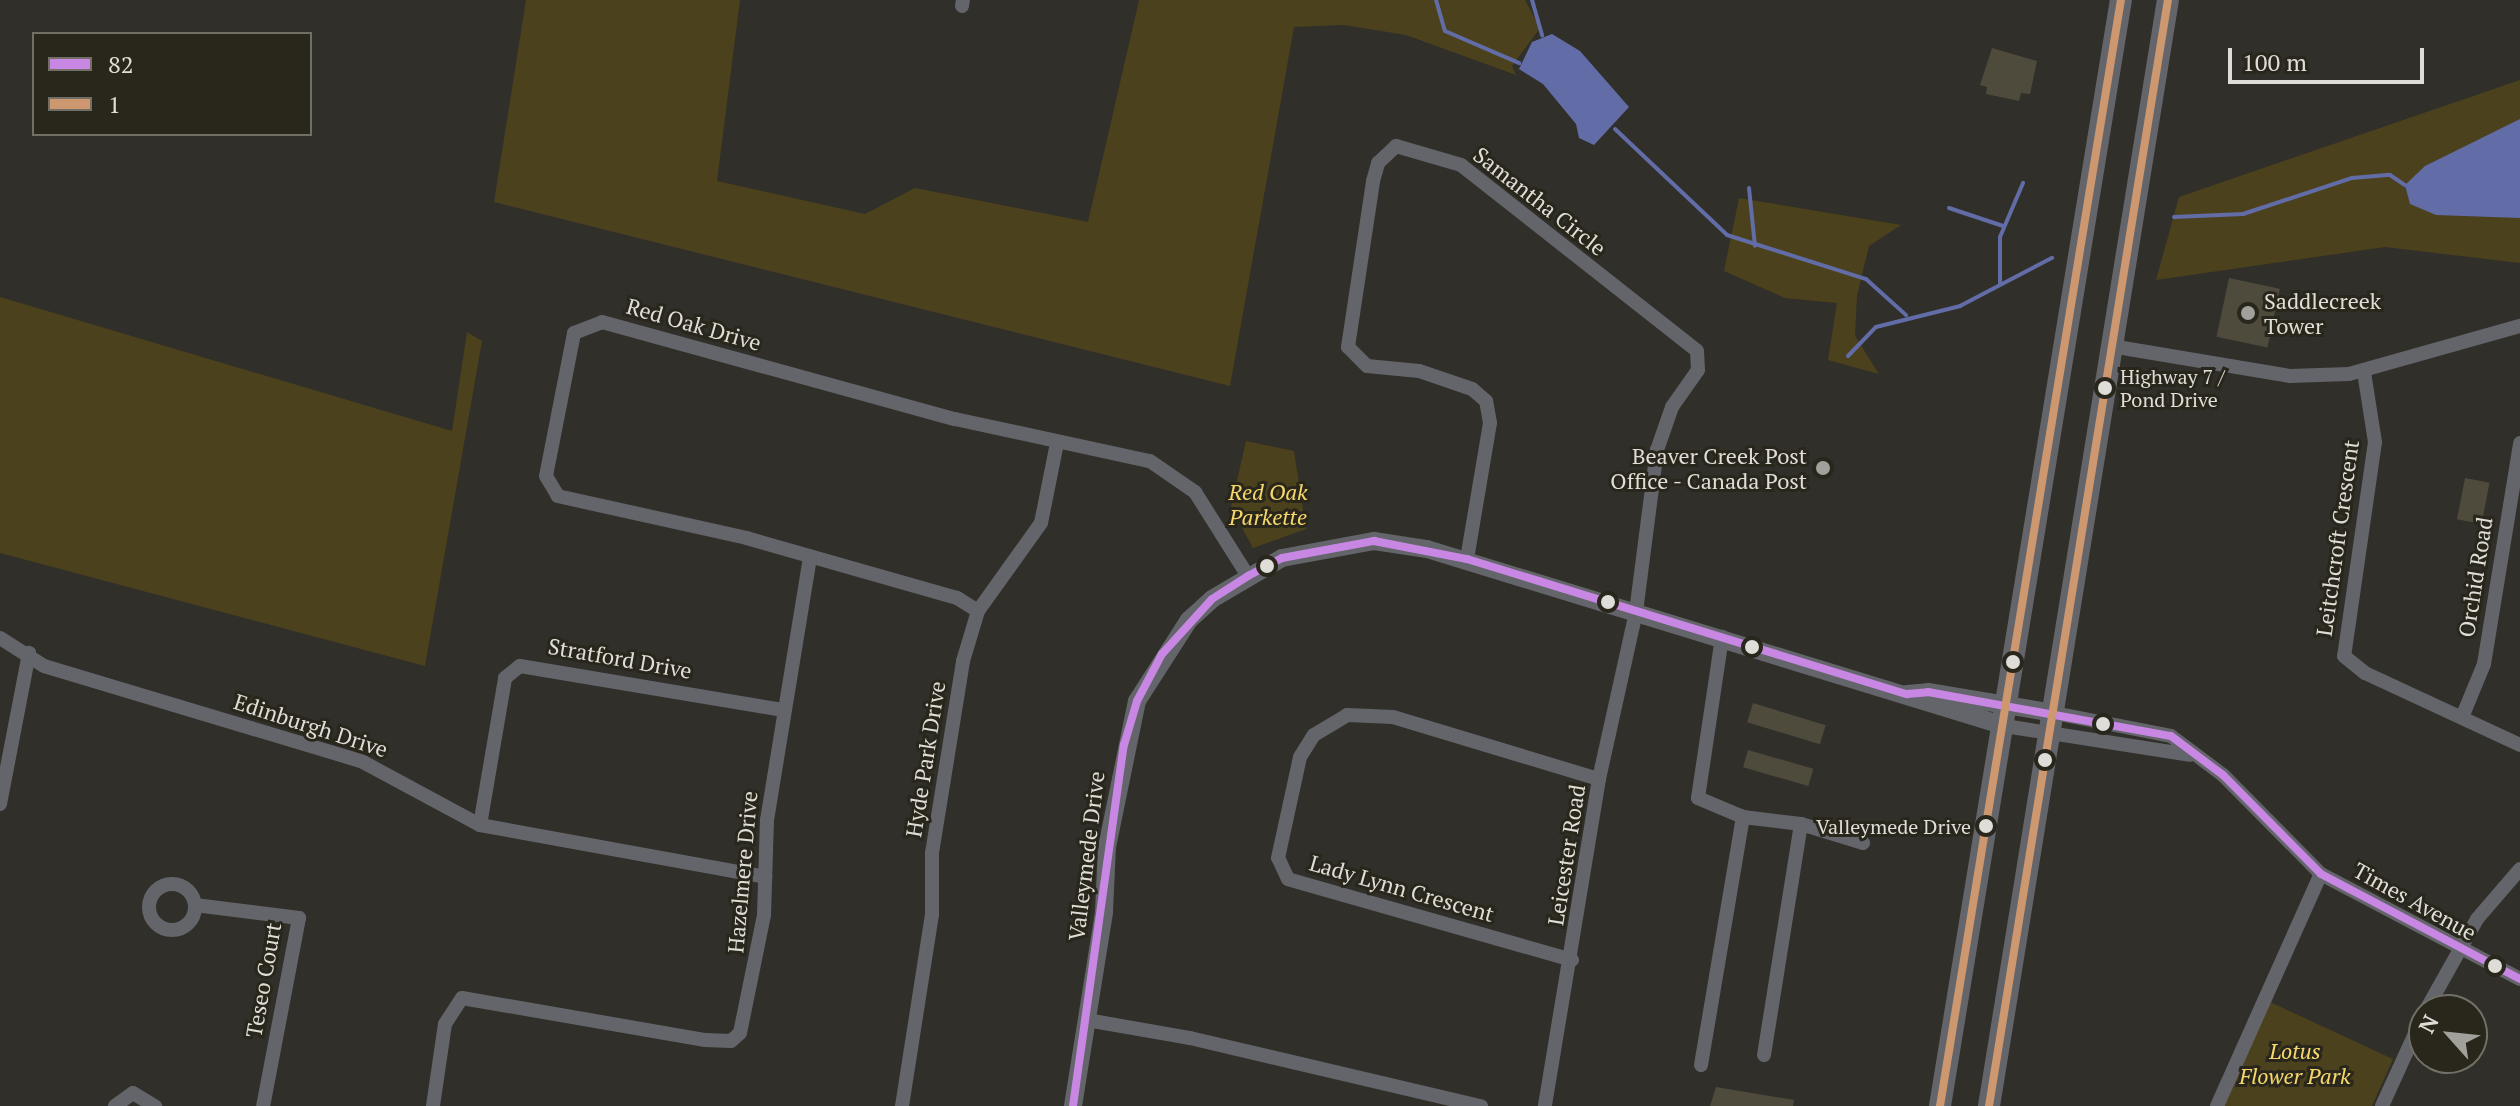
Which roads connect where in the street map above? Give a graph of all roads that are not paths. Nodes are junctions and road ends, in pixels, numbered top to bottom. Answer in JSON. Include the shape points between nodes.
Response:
{"nodes":[{"id":1,"x":2121,"y":0,"type":"edge"},
{"id":2,"x":2168,"y":0,"type":"edge"},
{"id":3,"x":2519,"y":326,"type":"edge"},
{"id":4,"x":2520,"y":342,"type":"edge"},
{"id":5,"x":2111,"y":346,"type":"junction"},
{"id":6,"x":2364,"y":372,"type":"junction"},
{"id":7,"x":1057,"y":443,"type":"junction"},
{"id":8,"x":2520,"y":443,"type":"edge"},
{"id":9,"x":810,"y":557,"type":"junction"},
{"id":10,"x":1467,"y":559,"type":"junction"},
{"id":11,"x":1248,"y":576,"type":"junction"},
{"id":12,"x":978,"y":611,"type":"junction"},
{"id":13,"x":1636,"y":612,"type":"junction"},
{"id":14,"x":1722,"y":637,"type":"junction"},
{"id":15,"x":0,"y":638,"type":"edge"},
{"id":16,"x":29,"y":653,"type":"junction"},
{"id":17,"x":784,"y":710,"type":"junction"},
{"id":18,"x":2054,"y":713,"type":"junction"},
{"id":19,"x":2006,"y":715,"type":"junction"},
{"id":20,"x":2463,"y":715,"type":"junction"},
{"id":21,"x":2049,"y":735,"type":"junction"},
{"id":22,"x":2520,"y":745,"type":"edge"},
{"id":23,"x":2190,"y":755,"type":"junction"},
{"id":24,"x":1599,"y":779,"type":"junction"},
{"id":25,"x":0,"y":804,"type":"edge"},
{"id":26,"x":1743,"y":817,"type":"junction"},
{"id":27,"x":1801,"y":824,"type":"junction"},
{"id":28,"x":480,"y":825,"type":"junction"},
{"id":29,"x":1863,"y":843,"type":"dead end"},
{"id":30,"x":2520,"y":869,"type":"edge"},
{"id":31,"x":2321,"y":874,"type":"junction"},
{"id":32,"x":765,"y":877,"type":"junction"},
{"id":33,"x":195,"y":905,"type":"dead end"},
{"id":34,"x":2457,"y":951,"type":"junction"},
{"id":35,"x":1572,"y":960,"type":"junction"},
{"id":36,"x":2520,"y":979,"type":"edge"},
{"id":37,"x":2434,"y":994,"type":"edge"},
{"id":38,"x":1087,"y":1020,"type":"junction"},
{"id":39,"x":2408,"y":1049,"type":"edge"},
{"id":40,"x":1764,"y":1055,"type":"dead end"},
{"id":41,"x":1701,"y":1065,"type":"dead end"},
{"id":42,"x":115,"y":1106,"type":"edge"},
{"id":43,"x":155,"y":1106,"type":"edge"},
{"id":44,"x":263,"y":1106,"type":"edge"},
{"id":45,"x":433,"y":1106,"type":"edge"},
{"id":46,"x":902,"y":1106,"type":"edge"},
{"id":47,"x":1073,"y":1106,"type":"edge"},
{"id":48,"x":1481,"y":1106,"type":"edge"},
{"id":49,"x":1545,"y":1106,"type":"edge"},
{"id":50,"x":1940,"y":1106,"type":"edge"},
{"id":51,"x":1989,"y":1106,"type":"edge"},
{"id":52,"x":2217,"y":1106,"type":"edge"},
{"id":53,"x":2382,"y":1106,"type":"edge"}],
"edges":[{"from":1,"to":19,"type":"main road"},
{"from":2,"to":5,"type":"main road"},
{"from":3,"to":4,"type":"street"},
{"from":3,"to":6,"type":"street"},
{"from":5,"to":6,"type":"street","via":[[2290,376]]},
{"from":5,"to":18,"type":"main road"},
{"from":6,"to":20,"type":"street","name":"Leitchcroft Crescent","via":[[2375,442],[2344,656],[2365,673]]},
{"from":7,"to":9,"type":"street","name":"Red Oak Drive","via":[[624,327],[602,322],[574,333],[546,476],[558,496]]},
{"from":7,"to":11,"type":"street","name":"Red Oak Drive","via":[[1119,451],[1176,475],[1195,492]]},
{"from":7,"to":12,"type":"street","name":"Hyde Park Drive","via":[[1032,544]]},
{"from":8,"to":20,"type":"street","name":"Orchid Road","via":[[2484,664]]},
{"from":9,"to":12,"type":"street","name":"Red Oak Drive","via":[[957,598]]},
{"from":9,"to":17,"type":"street","name":"Hazelmere Drive"},
{"from":10,"to":11,"type":"street","name":"Valleymede Drive","via":[[1374,541],[1282,558]]},
{"from":10,"to":13,"type":"street","name":"Valleymede Drive"},
{"from":10,"to":13,"type":"street","name":"Samantha Circle","via":[[1490,423],[1486,401],[1472,389],[1419,371],[1367,366],[1348,347],[1373,181],[1378,163],[1396,146],[1461,165],[1697,351],[1698,370],[1672,407],[1660,439]]},
{"from":11,"to":38,"type":"street","name":"Valleymede Drive","via":[[1189,620],[1137,701],[1107,847]]},
{"from":12,"to":46,"type":"street","name":"Hyde Park Drive","via":[[963,661],[932,853],[932,915]]},
{"from":13,"to":14,"type":"street","name":"Valleymede Drive"},
{"from":13,"to":24,"type":"street","name":"Leicester Road"},
{"from":14,"to":19,"type":"street","name":"Valleymede Drive","via":[[1907,694],[1928,692]]},
{"from":14,"to":26,"type":"street","via":[[1696,782],[1705,803]]},
{"from":15,"to":16,"type":"street","name":"Edinburgh Drive"},
{"from":16,"to":25,"type":"street"},
{"from":16,"to":28,"type":"street","name":"Edinburgh Drive","via":[[44,666],[371,765]]},
{"from":17,"to":28,"type":"street","name":"Stratford Drive","via":[[520,666],[505,678]]},
{"from":17,"to":32,"type":"street","name":"Hazelmere Drive"},
{"from":18,"to":19,"type":"street","name":"Valleymede Drive"},
{"from":18,"to":21,"type":"main road"},
{"from":18,"to":23,"type":"street","name":"Times Avenue","via":[[2171,736]]},
{"from":19,"to":21,"type":"street","name":"Times Avenue"},
{"from":19,"to":50,"type":"main road"},
{"from":20,"to":22,"type":"street","name":"Leitchcroft Crescent"},
{"from":21,"to":23,"type":"street","name":"Times Avenue"},
{"from":21,"to":51,"type":"main road"},
{"from":23,"to":31,"type":"street","name":"Times Avenue","via":[[2223,775]]},
{"from":24,"to":35,"type":"street","name":"Leicester Road"},
{"from":24,"to":35,"type":"street","name":"Lady Lynn Crescent","via":[[1393,717],[1347,715],[1314,735],[1300,757],[1278,858],[1288,879]]},
{"from":26,"to":27,"type":"street"},
{"from":26,"to":41,"type":"street"},
{"from":27,"to":29,"type":"street"},
{"from":27,"to":40,"type":"street"},
{"from":28,"to":32,"type":"street","name":"Edinburgh Drive"},
{"from":30,"to":34,"type":"street"},
{"from":31,"to":34,"type":"street","name":"Times Avenue"},
{"from":31,"to":52,"type":"street"},
{"from":32,"to":45,"type":"street","name":"Hazelmere Drive","via":[[746,1018],[731,1041],[462,998],[445,1024]]},
{"from":33,"to":44,"type":"street","name":"Teseo Court","via":[[299,918]]},
{"from":34,"to":36,"type":"street","name":"Times Avenue"},
{"from":34,"to":37,"type":"street"},
{"from":35,"to":49,"type":"street","name":"Leicester Road"},
{"from":38,"to":47,"type":"street","name":"Valleymede Drive"},
{"from":38,"to":48,"type":"street","via":[[1190,1038]]},
{"from":39,"to":53,"type":"street"},
{"from":42,"to":43,"type":"street","via":[[133,1093]]}]}
